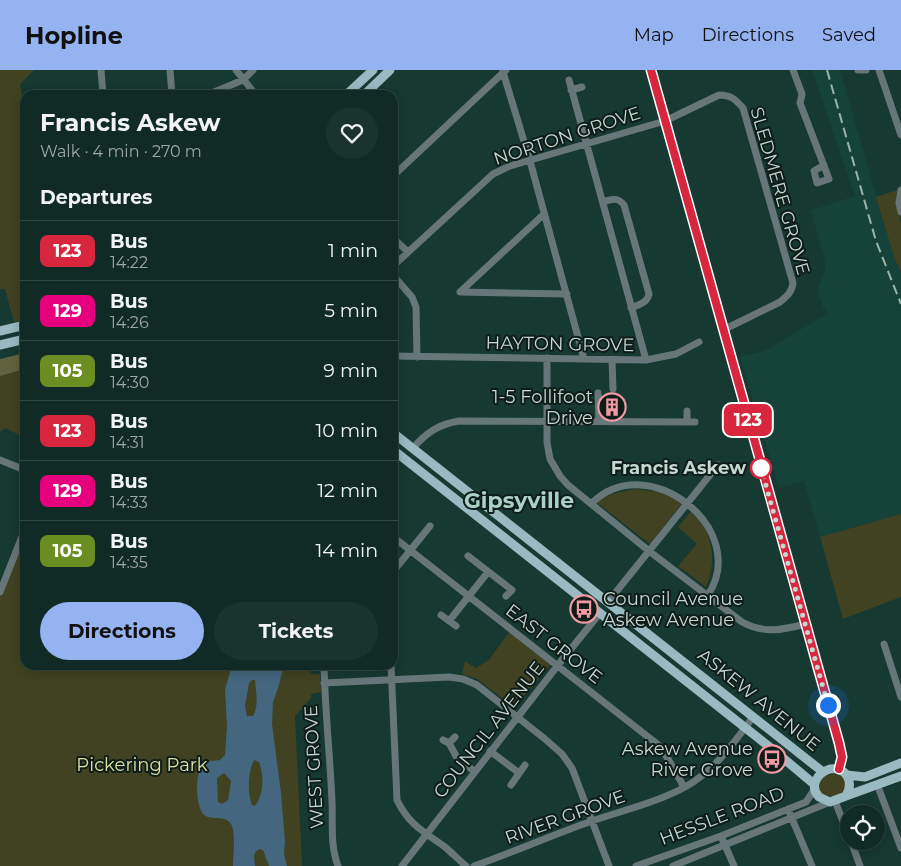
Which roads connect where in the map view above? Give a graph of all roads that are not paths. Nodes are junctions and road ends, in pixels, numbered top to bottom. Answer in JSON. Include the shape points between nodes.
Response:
{"nodes":[{"id":1,"x":101,"y":70,"type":"edge"},
{"id":2,"x":170,"y":70,"type":"edge"},
{"id":3,"x":236,"y":70,"type":"edge"},
{"id":4,"x":253,"y":70,"type":"edge"},
{"id":5,"x":373,"y":70,"type":"edge"},
{"id":6,"x":390,"y":70,"type":"edge"},
{"id":7,"x":651,"y":70,"type":"edge"},
{"id":8,"x":792,"y":70,"type":"edge"},
{"id":9,"x":858,"y":70,"type":"edge"},
{"id":10,"x":866,"y":70,"type":"edge"},
{"id":11,"x":878,"y":70,"type":"edge"},
{"id":12,"x":505,"y":71,"type":"edge"},
{"id":13,"x":243,"y":80,"type":"junction"},
{"id":14,"x":568,"y":80,"type":"dead end"},
{"id":15,"x":582,"y":87,"type":"dead end"},
{"id":16,"x":103,"y":90,"type":"edge"},
{"id":17,"x":172,"y":90,"type":"edge"},
{"id":18,"x":219,"y":90,"type":"edge"},
{"id":19,"x":252,"y":90,"type":"edge"},
{"id":20,"x":351,"y":90,"type":"edge"},
{"id":21,"x":369,"y":90,"type":"edge"},
{"id":22,"x":571,"y":90,"type":"junction"},
{"id":23,"x":665,"y":121,"type":"junction"},
{"id":24,"x":901,"y":135,"type":"edge"},
{"id":25,"x":586,"y":145,"type":"junction"},
{"id":26,"x":530,"y":161,"type":"junction"},
{"id":27,"x":824,"y":165,"type":"dead end"},
{"id":28,"x":398,"y":171,"type":"edge"},
{"id":29,"x":901,"y":190,"type":"edge"},
{"id":30,"x":603,"y":202,"type":"junction"},
{"id":31,"x":901,"y":212,"type":"edge"},
{"id":32,"x":544,"y":214,"type":"junction"},
{"id":33,"x":398,"y":242,"type":"edge"},
{"id":34,"x":408,"y":252,"type":"junction"},
{"id":35,"x":398,"y":261,"type":"edge"},
{"id":36,"x":398,"y":281,"type":"edge"},
{"id":37,"x":567,"y":294,"type":"junction"},
{"id":38,"x":631,"y":308,"type":"junction"},
{"id":39,"x":20,"y":327,"type":"edge"},
{"id":40,"x":723,"y":330,"type":"junction"},
{"id":41,"x":0,"y":331,"type":"edge"},
{"id":42,"x":20,"y":340,"type":"edge"},
{"id":43,"x":699,"y":342,"type":"dead end"},
{"id":44,"x":0,"y":345,"type":"edge"},
{"id":45,"x":398,"y":356,"type":"edge"},
{"id":46,"x":417,"y":357,"type":"junction"},
{"id":47,"x":547,"y":358,"type":"junction"},
{"id":48,"x":584,"y":359,"type":"junction"},
{"id":49,"x":612,"y":360,"type":"junction"},
{"id":50,"x":646,"y":360,"type":"junction"},
{"id":51,"x":613,"y":389,"type":"dead end"},
{"id":52,"x":597,"y":394,"type":"dead end"},
{"id":53,"x":687,"y":411,"type":"dead end"},
{"id":54,"x":599,"y":421,"type":"junction"},
{"id":55,"x":547,"y":422,"type":"junction"},
{"id":56,"x":687,"y":422,"type":"junction"},
{"id":57,"x":695,"y":422,"type":"dead end"},
{"id":58,"x":398,"y":436,"type":"edge"},
{"id":59,"x":414,"y":448,"type":"junction"},
{"id":60,"x":398,"y":453,"type":"edge"},
{"id":61,"x":0,"y":460,"type":"edge"},
{"id":62,"x":718,"y":464,"type":"dead end"},
{"id":63,"x":20,"y":468,"type":"edge"},
{"id":64,"x":462,"y":488,"type":"junction"},
{"id":65,"x":454,"y":497,"type":"junction"},
{"id":66,"x":592,"y":503,"type":"junction"},
{"id":67,"x":687,"y":503,"type":"junction"},
{"id":68,"x":430,"y":526,"type":"dead end"},
{"id":69,"x":398,"y":540,"type":"edge"},
{"id":70,"x":20,"y":542,"type":"edge"},
{"id":71,"x":411,"y":550,"type":"junction"},
{"id":72,"x":649,"y":551,"type":"junction"},
{"id":73,"x":468,"y":556,"type":"dead end"},
{"id":74,"x":398,"y":566,"type":"edge"},
{"id":75,"x":488,"y":572,"type":"junction"},
{"id":76,"x":0,"y":592,"type":"edge"},
{"id":77,"x":708,"y":595,"type":"junction"},
{"id":78,"x":469,"y":596,"type":"junction"},
{"id":79,"x":506,"y":596,"type":"dead end"},
{"id":80,"x":608,"y":602,"type":"junction"},
{"id":81,"x":600,"y":613,"type":"junction"},
{"id":82,"x":441,"y":616,"type":"dead end"},
{"id":83,"x":449,"y":621,"type":"junction"},
{"id":84,"x":806,"y":624,"type":"junction"},
{"id":85,"x":456,"y":626,"type":"dead end"},
{"id":86,"x":884,"y":644,"type":"dead end"},
{"id":87,"x":558,"y":665,"type":"junction"},
{"id":88,"x":324,"y":670,"type":"edge"},
{"id":89,"x":391,"y":670,"type":"edge"},
{"id":90,"x":391,"y":680,"type":"junction"},
{"id":91,"x":324,"y":683,"type":"junction"},
{"id":92,"x":901,"y":696,"type":"edge"},
{"id":93,"x":753,"y":717,"type":"junction"},
{"id":94,"x":518,"y":718,"type":"junction"},
{"id":95,"x":745,"y":728,"type":"junction"},
{"id":96,"x":449,"y":740,"type":"dead end"},
{"id":97,"x":490,"y":752,"type":"junction"},
{"id":98,"x":901,"y":763,"type":"edge"},
{"id":99,"x":525,"y":765,"type":"dead end"},
{"id":100,"x":839,"y":769,"type":"junction"},
{"id":101,"x":475,"y":772,"type":"junction"},
{"id":102,"x":823,"y":772,"type":"junction"},
{"id":103,"x":519,"y":773,"type":"junction"},
{"id":104,"x":848,"y":775,"type":"junction"},
{"id":105,"x":901,"y":776,"type":"edge"},
{"id":106,"x":877,"y":784,"type":"junction"},
{"id":107,"x":511,"y":785,"type":"dead end"},
{"id":108,"x":684,"y":787,"type":"junction"},
{"id":109,"x":814,"y":787,"type":"junction"},
{"id":110,"x":846,"y":796,"type":"junction"},
{"id":111,"x":832,"y":801,"type":"junction"},
{"id":112,"x":788,"y":809,"type":"junction"},
{"id":113,"x":792,"y":818,"type":"junction"},
{"id":114,"x":840,"y":818,"type":"edge"},
{"id":115,"x":593,"y":821,"type":"junction"},
{"id":116,"x":427,"y":834,"type":"junction"},
{"id":117,"x":722,"y":836,"type":"junction"},
{"id":118,"x":726,"y":845,"type":"junction"},
{"id":119,"x":901,"y":848,"type":"edge"},
{"id":120,"x":854,"y":850,"type":"edge"},
{"id":121,"x":678,"y":852,"type":"junction"},
{"id":122,"x":682,"y":864,"type":"edge"},
{"id":123,"x":338,"y":866,"type":"edge"},
{"id":124,"x":402,"y":866,"type":"edge"},
{"id":125,"x":466,"y":866,"type":"edge"},
{"id":126,"x":474,"y":866,"type":"edge"},
{"id":127,"x":610,"y":866,"type":"edge"},
{"id":128,"x":636,"y":866,"type":"edge"},
{"id":129,"x":673,"y":866,"type":"edge"},
{"id":130,"x":734,"y":866,"type":"edge"},
{"id":131,"x":812,"y":866,"type":"edge"},
{"id":132,"x":860,"y":866,"type":"edge"}],
"edges":[{"from":1,"to":16,"type":"street"},
{"from":2,"to":17,"type":"street"},
{"from":3,"to":13,"type":"street"},
{"from":4,"to":13,"type":"street"},
{"from":5,"to":20,"type":"main road"},
{"from":6,"to":21,"type":"main road"},
{"from":7,"to":23,"type":"street"},
{"from":8,"to":27,"type":"street","via":[[802,94],[800,103]]},
{"from":9,"to":10,"type":"street"},
{"from":11,"to":24,"type":"street"},
{"from":12,"to":26,"type":"street"},
{"from":12,"to":28,"type":"street"},
{"from":13,"to":18,"type":"street"},
{"from":13,"to":19,"type":"street"},
{"from":14,"to":22,"type":"street"},
{"from":15,"to":22,"type":"street"},
{"from":22,"to":25,"type":"street"},
{"from":23,"to":25,"type":"street","name":"NORTON GROVE"},
{"from":23,"to":40,"type":"street"},
{"from":23,"to":40,"type":"street","name":"SLEDMERE GROVE","via":[[719,95],[736,99],[743,108],[793,283],[788,296],[780,302]]},
{"from":25,"to":26,"type":"street","name":"NORTON GROVE"},
{"from":25,"to":30,"type":"street"},
{"from":26,"to":32,"type":"street"},
{"from":26,"to":34,"type":"street","name":"NORTON GROVE","via":[[493,174]]},
{"from":29,"to":31,"type":"street"},
{"from":30,"to":38,"type":"street"},
{"from":30,"to":38,"type":"street","via":[[614,198],[624,205],[649,294],[648,300]]},
{"from":32,"to":37,"type":"street"},
{"from":32,"to":37,"type":"street","via":[[460,292]]},
{"from":33,"to":34,"type":"street"},
{"from":34,"to":35,"type":"street","name":"NORTON GROVE"},
{"from":36,"to":46,"type":"street","via":[[416,306]]},
{"from":37,"to":48,"type":"street"},
{"from":38,"to":50,"type":"street"},
{"from":39,"to":41,"type":"main road"},
{"from":40,"to":84,"type":"street"},
{"from":42,"to":44,"type":"main road"},
{"from":43,"to":50,"type":"street","name":"HAYTON GROVE","via":[[676,354]]},
{"from":45,"to":46,"type":"street","name":"HAYTON GROVE"},
{"from":46,"to":47,"type":"street","name":"HAYTON GROVE"},
{"from":47,"to":48,"type":"street","name":"HAYTON GROVE"},
{"from":47,"to":55,"type":"street"},
{"from":48,"to":49,"type":"street","name":"HAYTON GROVE"},
{"from":49,"to":50,"type":"street","name":"HAYTON GROVE"},
{"from":49,"to":51,"type":"street"},
{"from":52,"to":54,"type":"street"},
{"from":53,"to":56,"type":"street"},
{"from":54,"to":55,"type":"street"},
{"from":54,"to":56,"type":"street"},
{"from":55,"to":59,"type":"street","via":[[449,422],[432,430]]},
{"from":55,"to":66,"type":"street","via":[[547,442],[553,466],[568,485]]},
{"from":56,"to":57,"type":"street"},
{"from":58,"to":59,"type":"main road","name":"ASKEW AVENUE"},
{"from":59,"to":64,"type":"main road","name":"ASKEW AVENUE"},
{"from":60,"to":65,"type":"main road","name":"ASKEW AVENUE"},
{"from":61,"to":63,"type":"street"},
{"from":62,"to":67,"type":"street"},
{"from":64,"to":65,"type":"main road"},
{"from":64,"to":80,"type":"main road","name":"ASKEW AVENUE"},
{"from":65,"to":81,"type":"main road","name":"ASKEW AVENUE"},
{"from":66,"to":67,"type":"street","via":[[603,494],[620,488],[641,486],[670,492]]},
{"from":66,"to":72,"type":"street"},
{"from":67,"to":72,"type":"street"},
{"from":67,"to":77,"type":"street","via":[[705,522],[715,547],[717,577]]},
{"from":68,"to":71,"type":"street"},
{"from":69,"to":71,"type":"street","name":"EAST GROVE"},
{"from":70,"to":76,"type":"street"},
{"from":71,"to":74,"type":"street"},
{"from":71,"to":78,"type":"street","name":"EAST GROVE"},
{"from":72,"to":77,"type":"street"},
{"from":72,"to":80,"type":"street"},
{"from":73,"to":75,"type":"street"},
{"from":75,"to":78,"type":"street"},
{"from":75,"to":79,"type":"street","via":[[512,590]]},
{"from":77,"to":84,"type":"street","via":[[754,628],[775,631]]},
{"from":78,"to":83,"type":"street"},
{"from":78,"to":87,"type":"street","name":"EAST GROVE"},
{"from":80,"to":93,"type":"main road","name":"ASKEW AVENUE"},
{"from":81,"to":87,"type":"street","name":"COUNCIL AVENUE"},
{"from":81,"to":95,"type":"main road","name":"ASKEW AVENUE"},
{"from":82,"to":83,"type":"street"},
{"from":83,"to":85,"type":"street"},
{"from":84,"to":100,"type":"street","via":[[842,757]]},
{"from":86,"to":92,"type":"street"},
{"from":87,"to":94,"type":"street","name":"COUNCIL AVENUE"},
{"from":87,"to":108,"type":"street","name":"EAST GROVE","via":[[661,747]]},
{"from":88,"to":91,"type":"street","name":"WEST GROVE"},
{"from":89,"to":90,"type":"street"},
{"from":90,"to":91,"type":"street"},
{"from":90,"to":94,"type":"street","via":[[463,679],[477,685]]},
{"from":90,"to":116,"type":"street","via":[[397,800],[403,813]]},
{"from":91,"to":123,"type":"street","name":"WEST GROVE","via":[[332,838]]},
{"from":93,"to":95,"type":"street","name":"RIVER GROVE"},
{"from":93,"to":102,"type":"main road","name":"ASKEW AVENUE"},
{"from":94,"to":97,"type":"street","name":"COUNCIL AVENUE"},
{"from":94,"to":115,"type":"street","via":[[562,754],[572,768]]},
{"from":95,"to":108,"type":"street","name":"RIVER GROVE","via":[[712,767]]},
{"from":95,"to":109,"type":"main road","name":"ASKEW AVENUE"},
{"from":96,"to":101,"type":"street","via":[[456,756]]},
{"from":97,"to":101,"type":"street","name":"COUNCIL AVENUE"},
{"from":97,"to":103,"type":"street"},
{"from":98,"to":104,"type":"main road","via":[[865,777]]},
{"from":99,"to":103,"type":"street"},
{"from":100,"to":102,"type":"main road"},
{"from":100,"to":104,"type":"main road"},
{"from":101,"to":116,"type":"street","name":"COUNCIL AVENUE"},
{"from":102,"to":109,"type":"main road"},
{"from":103,"to":107,"type":"street"},
{"from":104,"to":110,"type":"main road","via":[[850,786]]},
{"from":105,"to":106,"type":"main road"},
{"from":106,"to":110,"type":"main road"},
{"from":106,"to":119,"type":"street"},
{"from":108,"to":115,"type":"street","name":"RIVER GROVE"},
{"from":109,"to":111,"type":"main road","via":[[819,798]]},
{"from":109,"to":112,"type":"street","name":"HESSLE ROAD","via":[[806,802]]},
{"from":110,"to":111,"type":"main road"},
{"from":111,"to":113,"type":"street","name":"HESSLE ROAD"},
{"from":111,"to":114,"type":"street"},
{"from":112,"to":113,"type":"street"},
{"from":112,"to":117,"type":"street","name":"HESSLE ROAD"},
{"from":113,"to":118,"type":"street","name":"HESSLE ROAD"},
{"from":113,"to":131,"type":"street"},
{"from":115,"to":126,"type":"street","name":"RIVER GROVE"},
{"from":115,"to":127,"type":"street"},
{"from":116,"to":124,"type":"street","name":"COUNCIL AVENUE"},
{"from":116,"to":125,"type":"street"},
{"from":117,"to":118,"type":"street"},
{"from":117,"to":121,"type":"street","name":"HESSLE ROAD"},
{"from":118,"to":122,"type":"street","name":"HESSLE ROAD"},
{"from":118,"to":130,"type":"street"},
{"from":120,"to":132,"type":"street"},
{"from":121,"to":122,"type":"street"},
{"from":121,"to":128,"type":"street","name":"HESSLE ROAD"},
{"from":122,"to":129,"type":"street","name":"HESSLE ROAD"}]}
